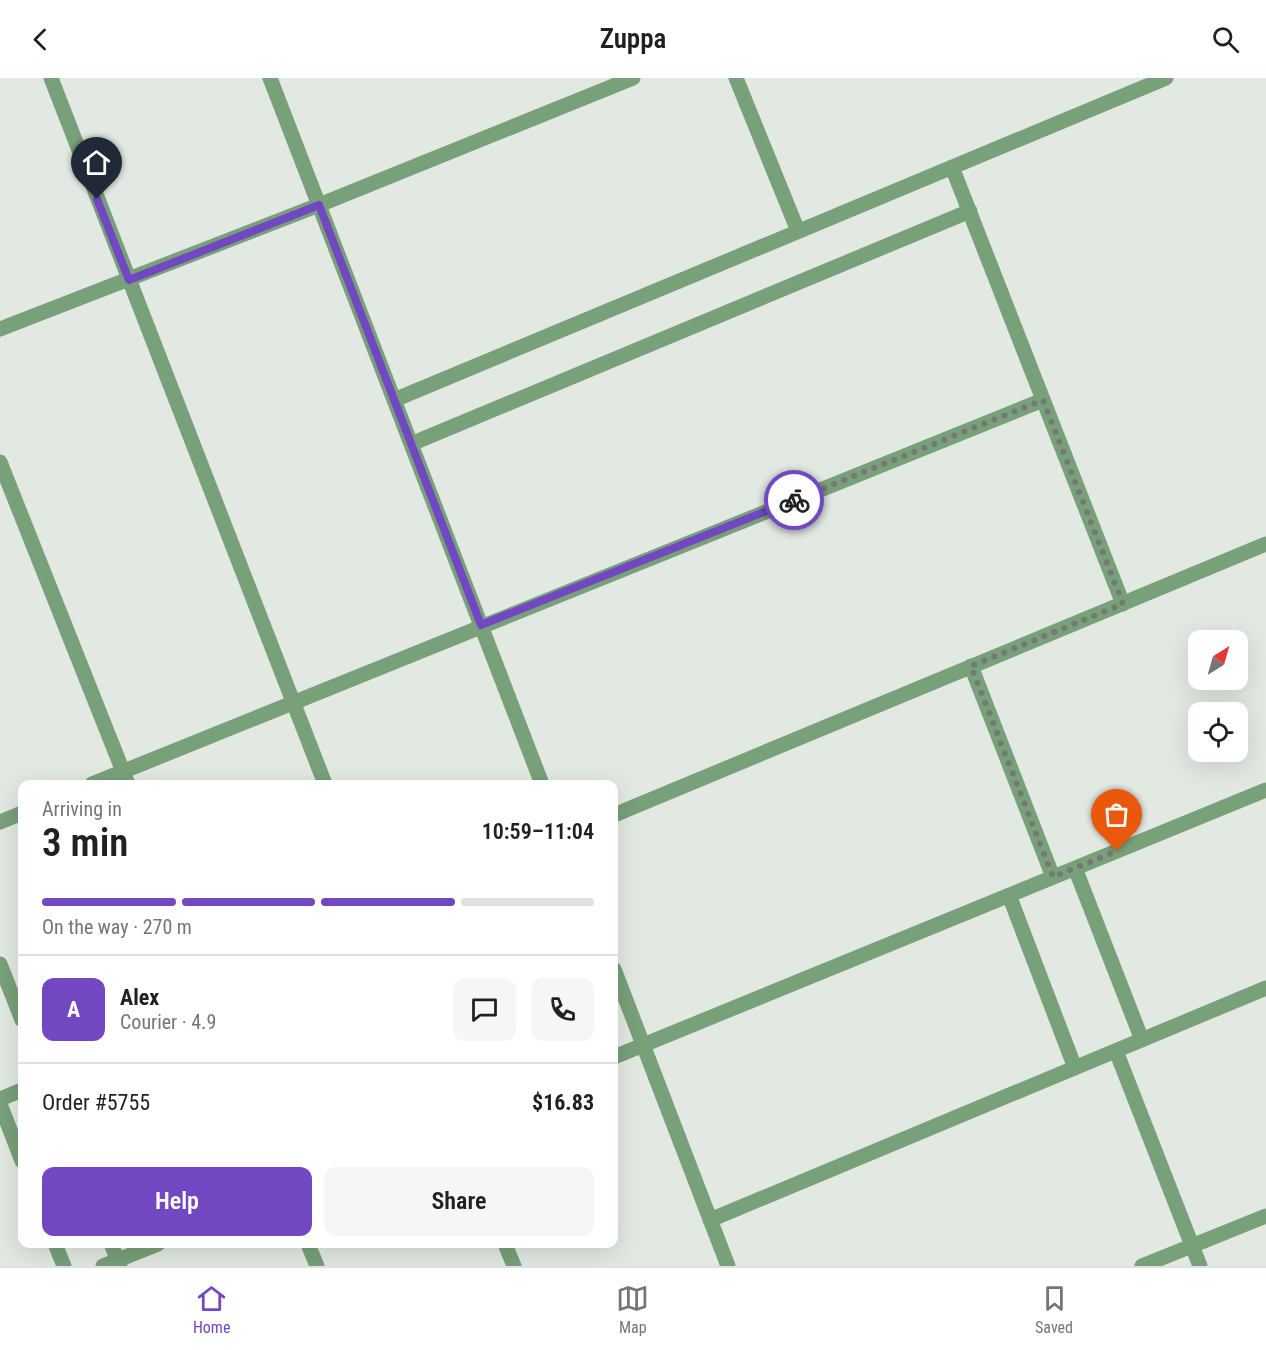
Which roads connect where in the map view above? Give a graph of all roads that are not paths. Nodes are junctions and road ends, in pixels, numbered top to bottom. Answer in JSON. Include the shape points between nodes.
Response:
{"nodes":[{"id":1,"x":51,"y":78,"type":"edge"},
{"id":2,"x":270,"y":78,"type":"edge"},
{"id":3,"x":633,"y":78,"type":"edge"},
{"id":4,"x":736,"y":78,"type":"edge"},
{"id":5,"x":1158,"y":80,"type":"edge"},
{"id":6,"x":952,"y":167,"type":"junction"},
{"id":7,"x":319,"y":205,"type":"junction"},
{"id":8,"x":970,"y":211,"type":"junction"},
{"id":9,"x":798,"y":231,"type":"junction"},
{"id":10,"x":129,"y":280,"type":"junction"},
{"id":11,"x":0,"y":330,"type":"edge"},
{"id":12,"x":394,"y":400,"type":"junction"},
{"id":13,"x":1043,"y":400,"type":"junction"},
{"id":14,"x":411,"y":444,"type":"junction"},
{"id":15,"x":0,"y":462,"type":"edge"},
{"id":16,"x":1266,"y":544,"type":"edge"},
{"id":17,"x":1123,"y":604,"type":"junction"},
{"id":18,"x":481,"y":625,"type":"junction"},
{"id":19,"x":971,"y":666,"type":"junction"},
{"id":20,"x":293,"y":702,"type":"junction"},
{"id":21,"x":125,"y":778,"type":"edge"},
{"id":22,"x":323,"y":780,"type":"edge"},
{"id":23,"x":540,"y":780,"type":"edge"},
{"id":24,"x":1266,"y":790,"type":"edge"},
{"id":25,"x":618,"y":812,"type":"edge"},
{"id":26,"x":18,"y":815,"type":"edge"},
{"id":27,"x":0,"y":822,"type":"edge"},
{"id":28,"x":1075,"y":868,"type":"junction"},
{"id":29,"x":1053,"y":877,"type":"junction"},
{"id":30,"x":1009,"y":895,"type":"junction"},
{"id":31,"x":0,"y":964,"type":"edge"},
{"id":32,"x":618,"y":979,"type":"edge"},
{"id":33,"x":1266,"y":988,"type":"edge"},
{"id":34,"x":18,"y":1010,"type":"edge"},
{"id":35,"x":1142,"y":1040,"type":"junction"},
{"id":36,"x":643,"y":1045,"type":"junction"},
{"id":37,"x":1116,"y":1051,"type":"junction"},
{"id":38,"x":618,"y":1055,"type":"edge"},
{"id":39,"x":1075,"y":1068,"type":"junction"},
{"id":40,"x":18,"y":1092,"type":"edge"},
{"id":41,"x":0,"y":1099,"type":"edge"},
{"id":42,"x":0,"y":1104,"type":"edge"},
{"id":43,"x":18,"y":1151,"type":"edge"},
{"id":44,"x":1266,"y":1216,"type":"edge"},
{"id":45,"x":710,"y":1220,"type":"junction"},
{"id":46,"x":1193,"y":1245,"type":"junction"},
{"id":47,"x":57,"y":1248,"type":"edge"},
{"id":48,"x":112,"y":1248,"type":"edge"},
{"id":49,"x":149,"y":1248,"type":"edge"},
{"id":50,"x":310,"y":1248,"type":"edge"},
{"id":51,"x":507,"y":1248,"type":"edge"},
{"id":52,"x":114,"y":1264,"type":"edge"},
{"id":53,"x":64,"y":1266,"type":"edge"},
{"id":54,"x":317,"y":1266,"type":"edge"},
{"id":55,"x":514,"y":1266,"type":"edge"},
{"id":56,"x":728,"y":1266,"type":"edge"},
{"id":57,"x":1142,"y":1266,"type":"edge"},
{"id":58,"x":1200,"y":1266,"type":"edge"}],
"edges":[{"from":1,"to":10,"type":"street"},
{"from":2,"to":7,"type":"street"},
{"from":3,"to":7,"type":"street"},
{"from":4,"to":9,"type":"street"},
{"from":5,"to":6,"type":"street"},
{"from":6,"to":8,"type":"street"},
{"from":6,"to":9,"type":"street"},
{"from":7,"to":10,"type":"street"},
{"from":7,"to":12,"type":"street"},
{"from":8,"to":13,"type":"street"},
{"from":8,"to":14,"type":"street"},
{"from":9,"to":12,"type":"street"},
{"from":10,"to":11,"type":"street"},
{"from":10,"to":20,"type":"street"},
{"from":12,"to":14,"type":"street"},
{"from":13,"to":17,"type":"street"},
{"from":13,"to":18,"type":"street"},
{"from":14,"to":18,"type":"street"},
{"from":15,"to":21,"type":"street"},
{"from":16,"to":17,"type":"street"},
{"from":17,"to":19,"type":"street"},
{"from":18,"to":20,"type":"street"},
{"from":18,"to":23,"type":"street"},
{"from":19,"to":25,"type":"street"},
{"from":19,"to":29,"type":"street"},
{"from":20,"to":21,"type":"street"},
{"from":20,"to":22,"type":"street"},
{"from":24,"to":28,"type":"street"},
{"from":26,"to":27,"type":"street"},
{"from":28,"to":29,"type":"street"},
{"from":28,"to":35,"type":"street"},
{"from":29,"to":30,"type":"street"},
{"from":30,"to":36,"type":"street"},
{"from":30,"to":39,"type":"street"},
{"from":31,"to":34,"type":"street"},
{"from":32,"to":36,"type":"street"},
{"from":33,"to":35,"type":"street"},
{"from":35,"to":37,"type":"street"},
{"from":36,"to":38,"type":"street"},
{"from":36,"to":45,"type":"street"},
{"from":37,"to":39,"type":"street"},
{"from":37,"to":46,"type":"street"},
{"from":39,"to":45,"type":"street"},
{"from":40,"to":41,"type":"street"},
{"from":42,"to":43,"type":"street"},
{"from":44,"to":46,"type":"street"},
{"from":45,"to":56,"type":"street"},
{"from":46,"to":57,"type":"street"},
{"from":46,"to":58,"type":"street"},
{"from":47,"to":53,"type":"street"},
{"from":48,"to":52,"type":"street"},
{"from":49,"to":52,"type":"street"},
{"from":50,"to":54,"type":"street"},
{"from":51,"to":55,"type":"street"}]}
